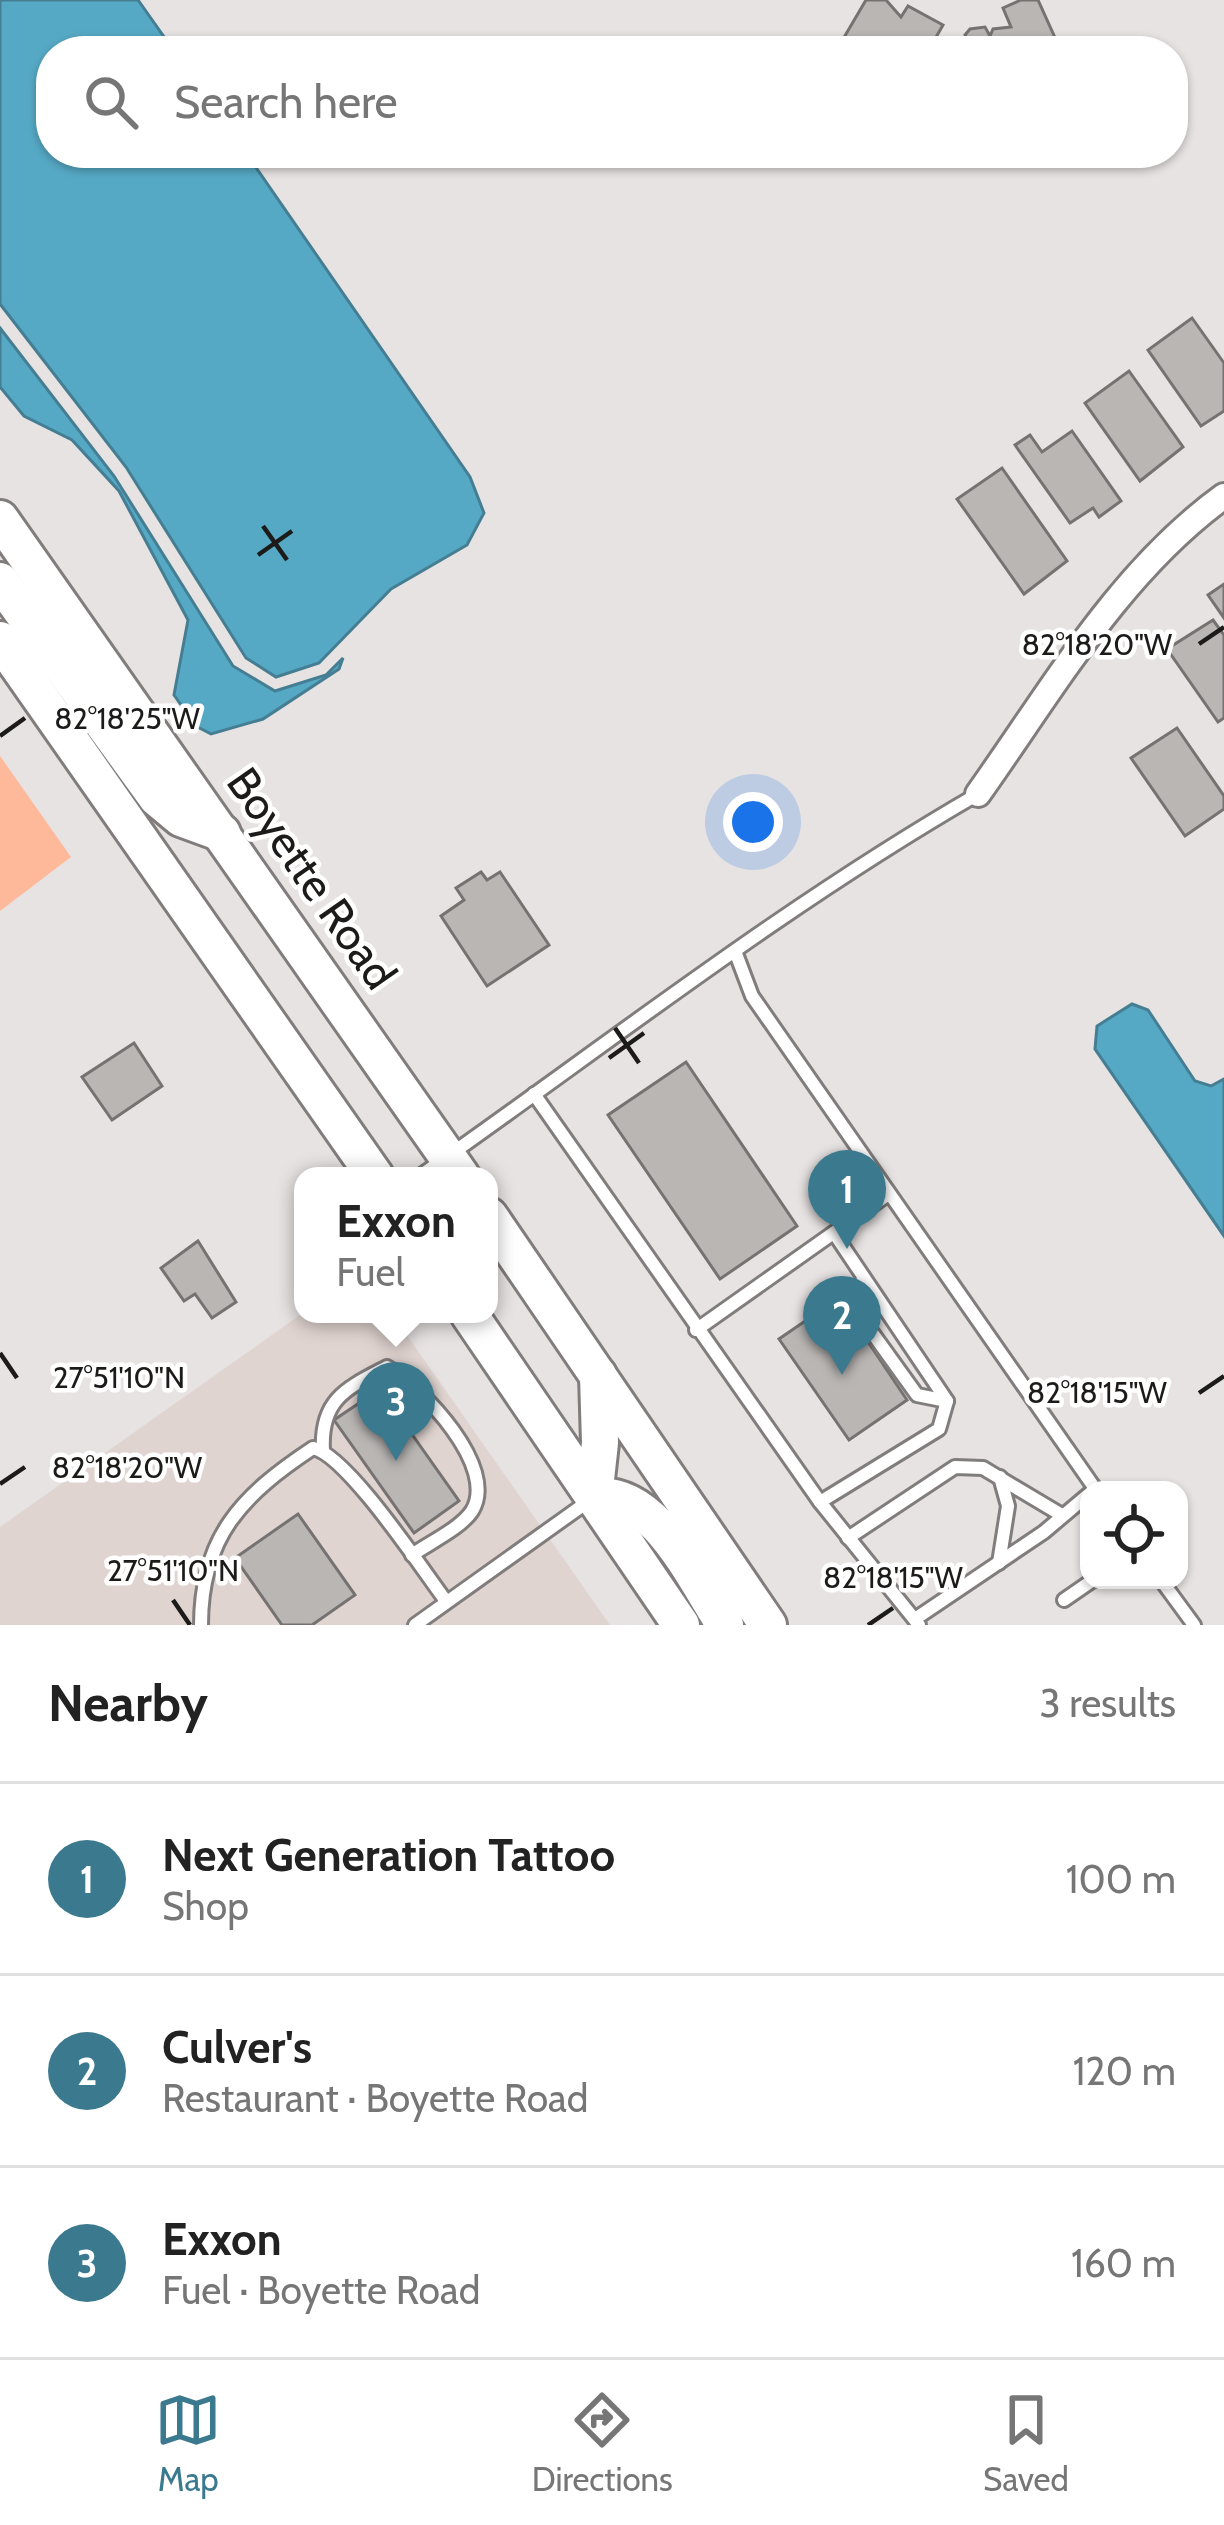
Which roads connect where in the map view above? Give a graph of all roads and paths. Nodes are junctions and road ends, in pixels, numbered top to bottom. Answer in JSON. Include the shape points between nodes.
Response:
{"nodes":[{"id":1,"x":1224,"y":496,"type":"edge"},
{"id":2,"x":0,"y":519,"type":"edge"},
{"id":3,"x":0,"y":581,"type":"edge"},
{"id":4,"x":0,"y":640,"type":"edge"},
{"id":5,"x":978,"y":794,"type":"joint"},
{"id":6,"x":221,"y":833,"type":"junction"},
{"id":7,"x":735,"y":951,"type":"junction"},
{"id":8,"x":534,"y":1094,"type":"junction"},
{"id":9,"x":369,"y":1167,"type":"edge"},
{"id":10,"x":442,"y":1167,"type":"edge"},
{"id":11,"x":445,"y":1167,"type":"edge"},
{"id":12,"x":887,"y":1195,"type":"junction"},
{"id":13,"x":498,"y":1229,"type":"edge"},
{"id":14,"x":834,"y":1233,"type":"junction"},
{"id":15,"x":862,"y":1276,"type":"junction"},
{"id":16,"x":475,"y":1323,"type":"edge"},
{"id":17,"x":696,"y":1330,"type":"junction"},
{"id":18,"x":598,"y":1376,"type":"junction"},
{"id":19,"x":947,"y":1401,"type":"junction"},
{"id":20,"x":323,"y":1450,"type":"junction"},
{"id":21,"x":999,"y":1476,"type":"junction"},
{"id":22,"x":1087,"y":1481,"type":"edge"},
{"id":23,"x":594,"y":1497,"type":"junction"},
{"id":24,"x":1080,"y":1500,"type":"edge"},
{"id":25,"x":820,"y":1502,"type":"junction"},
{"id":26,"x":1060,"y":1514,"type":"junction"},
{"id":27,"x":848,"y":1538,"type":"junction"},
{"id":28,"x":412,"y":1555,"type":"junction"},
{"id":29,"x":999,"y":1563,"type":"junction"},
{"id":30,"x":1080,"y":1589,"type":"edge"},
{"id":31,"x":1168,"y":1589,"type":"edge"},
{"id":32,"x":1064,"y":1600,"type":"dead end"},
{"id":33,"x":446,"y":1601,"type":"junction"},
{"id":34,"x":1190,"y":1620,"type":"edge"},
{"id":35,"x":917,"y":1622,"type":"edge"},
{"id":36,"x":201,"y":1625,"type":"edge"},
{"id":37,"x":415,"y":1625,"type":"edge"},
{"id":38,"x":681,"y":1625,"type":"edge"},
{"id":39,"x":724,"y":1625,"type":"edge"},
{"id":40,"x":768,"y":1625,"type":"edge"},
{"id":41,"x":1173,"y":1625,"type":"edge"}],
"edges":[{"from":1,"to":5,"type":"street","via":[[1124,588]]},
{"from":2,"to":6,"type":"main road","name":"Boyette Road"},
{"from":3,"to":6,"type":"main road","via":[[157,798],[181,818]]},
{"from":4,"to":9,"type":"main road"},
{"from":5,"to":7,"type":"lane"},
{"from":6,"to":10,"type":"main road","name":"Boyette Road"},
{"from":7,"to":8,"type":"lane"},
{"from":7,"to":12,"type":"lane","via":[[752,996]]},
{"from":8,"to":11,"type":"lane"},
{"from":8,"to":17,"type":"lane"},
{"from":12,"to":14,"type":"lane"},
{"from":12,"to":22,"type":"lane"},
{"from":13,"to":18,"type":"main road"},
{"from":14,"to":15,"type":"lane"},
{"from":14,"to":17,"type":"lane"},
{"from":15,"to":19,"type":"lane"},
{"from":15,"to":19,"type":"lane","via":[[858,1313],[916,1395]]},
{"from":16,"to":23,"type":"main road"},
{"from":17,"to":25,"type":"lane"},
{"from":18,"to":23,"type":"main road"},
{"from":18,"to":40,"type":"main road"},
{"from":19,"to":25,"type":"lane","via":[[939,1429]]},
{"from":20,"to":28,"type":"lane"},
{"from":20,"to":28,"type":"lane","via":[[328,1409],[341,1390],[387,1367],[454,1430],[478,1494],[471,1514]]},
{"from":20,"to":36,"type":"lane","via":[[313,1448],[278,1472],[220,1528],[201,1586]]},
{"from":21,"to":26,"type":"lane"},
{"from":21,"to":27,"type":"lane","via":[[956,1467]]},
{"from":21,"to":29,"type":"lane","via":[[1008,1505]]},
{"from":23,"to":33,"type":"lane"},
{"from":23,"to":38,"type":"main road"},
{"from":23,"to":39,"type":"main road","via":[[620,1495],[646,1513]]},
{"from":24,"to":26,"type":"lane"},
{"from":25,"to":27,"type":"lane"},
{"from":26,"to":29,"type":"lane"},
{"from":27,"to":35,"type":"lane"},
{"from":28,"to":33,"type":"lane"},
{"from":29,"to":35,"type":"lane"},
{"from":30,"to":32,"type":"lane"},
{"from":31,"to":34,"type":"lane"},
{"from":33,"to":37,"type":"lane"},
{"from":34,"to":41,"type":"lane"}]}
